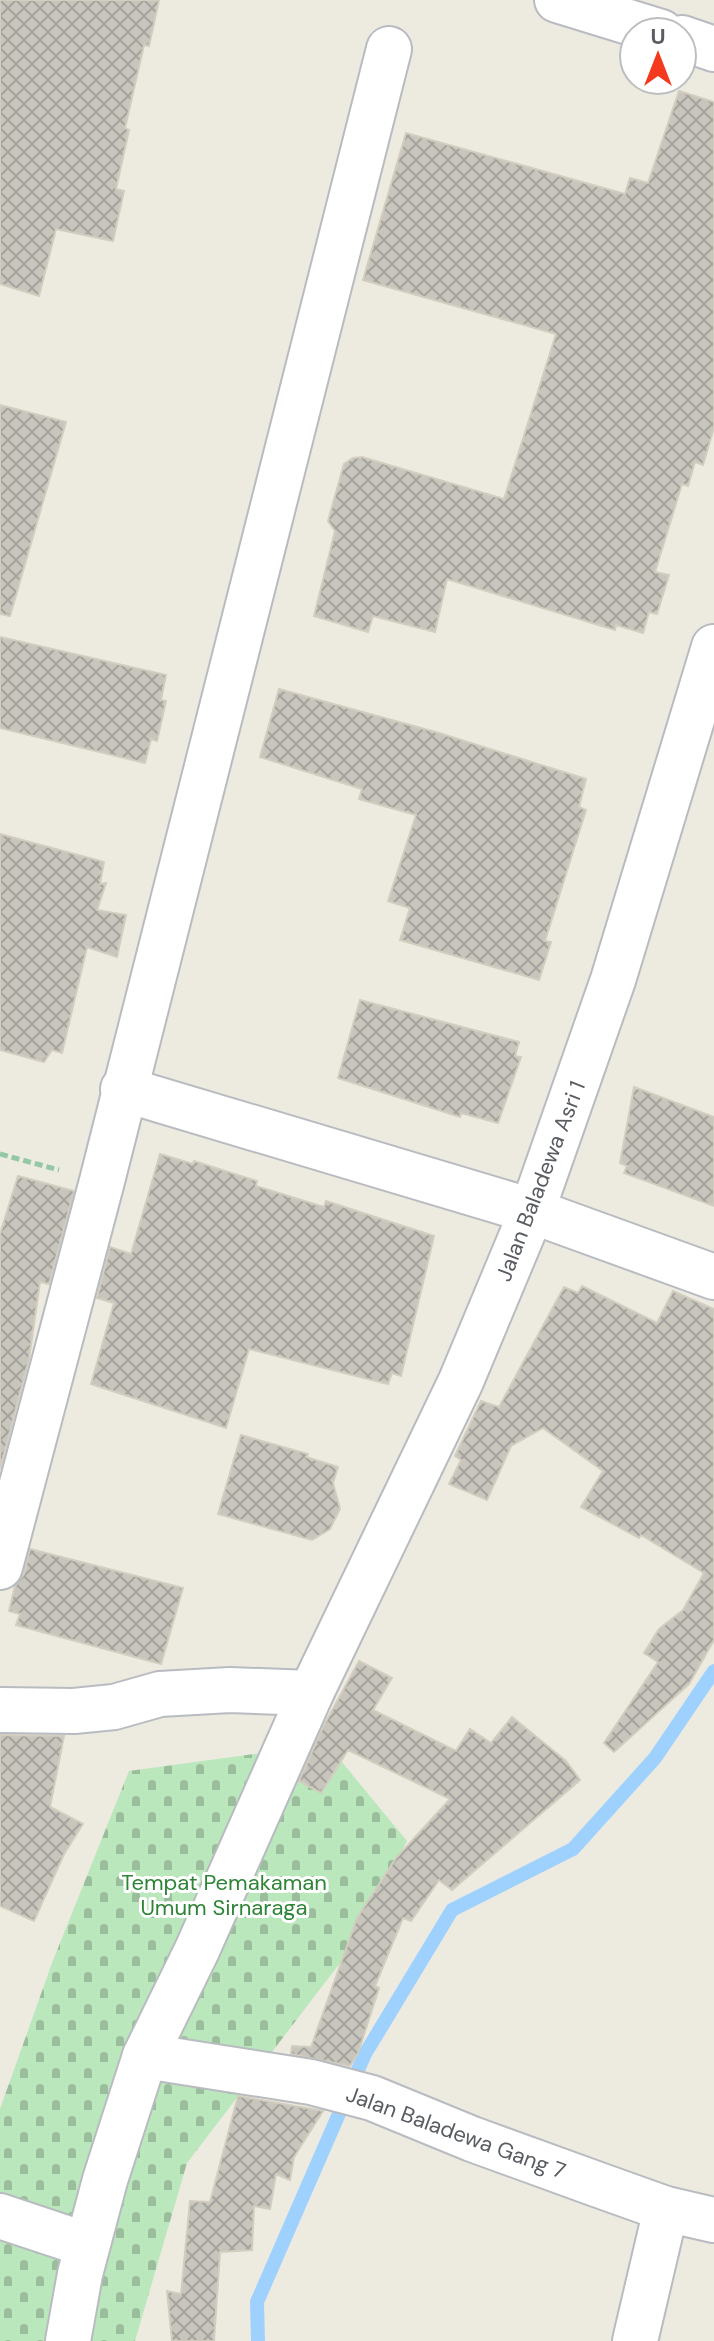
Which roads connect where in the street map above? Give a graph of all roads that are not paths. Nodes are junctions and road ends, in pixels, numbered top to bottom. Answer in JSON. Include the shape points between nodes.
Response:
{"nodes":[{"id":1,"x":557,"y":0,"type":"edge"},
{"id":2,"x":618,"y":19,"type":"edge"},
{"id":3,"x":389,"y":49,"type":"dead end"},
{"id":4,"x":714,"y":647,"type":"edge"},
{"id":5,"x":123,"y":1089,"type":"junction"},
{"id":6,"x":532,"y":1211,"type":"junction"},
{"id":7,"x":714,"y":1277,"type":"edge"},
{"id":8,"x":0,"y":1567,"type":"edge"},
{"id":9,"x":311,"y":1693,"type":"junction"},
{"id":10,"x":0,"y":1710,"type":"edge"},
{"id":11,"x":145,"y":2056,"type":"junction"},
{"id":12,"x":700,"y":2211,"type":"edge"},
{"id":13,"x":0,"y":2216,"type":"edge"},
{"id":14,"x":87,"y":2245,"type":"junction"},
{"id":15,"x":68,"y":2341,"type":"edge"},
{"id":16,"x":635,"y":2341,"type":"edge"}],
"edges":[{"from":1,"to":2,"type":"street"},
{"from":3,"to":5,"type":"street"},
{"from":4,"to":6,"type":"street","name":"Jalan Baladewa Asri 1","via":[[613,980]]},
{"from":5,"to":6,"type":"street"},
{"from":5,"to":8,"type":"street"},
{"from":6,"to":7,"type":"street"},
{"from":6,"to":9,"type":"street","name":"Jalan Baladewa Asri 1","via":[[461,1381]]},
{"from":9,"to":10,"type":"street","via":[[202,1691],[74,1711]]},
{"from":9,"to":11,"type":"street","name":"Jalan Baladewa Asri 1"},
{"from":11,"to":12,"type":"street","name":"Jalan Baladewa Gang 7","via":[[311,2082],[372,2098],[472,2139]]},
{"from":11,"to":14,"type":"street","name":"Jalan Baladewa Asri 1"},
{"from":12,"to":16,"type":"street"},
{"from":13,"to":14,"type":"street"},
{"from":14,"to":15,"type":"street","name":"Jalan Baladewa Asri 1"}]}
